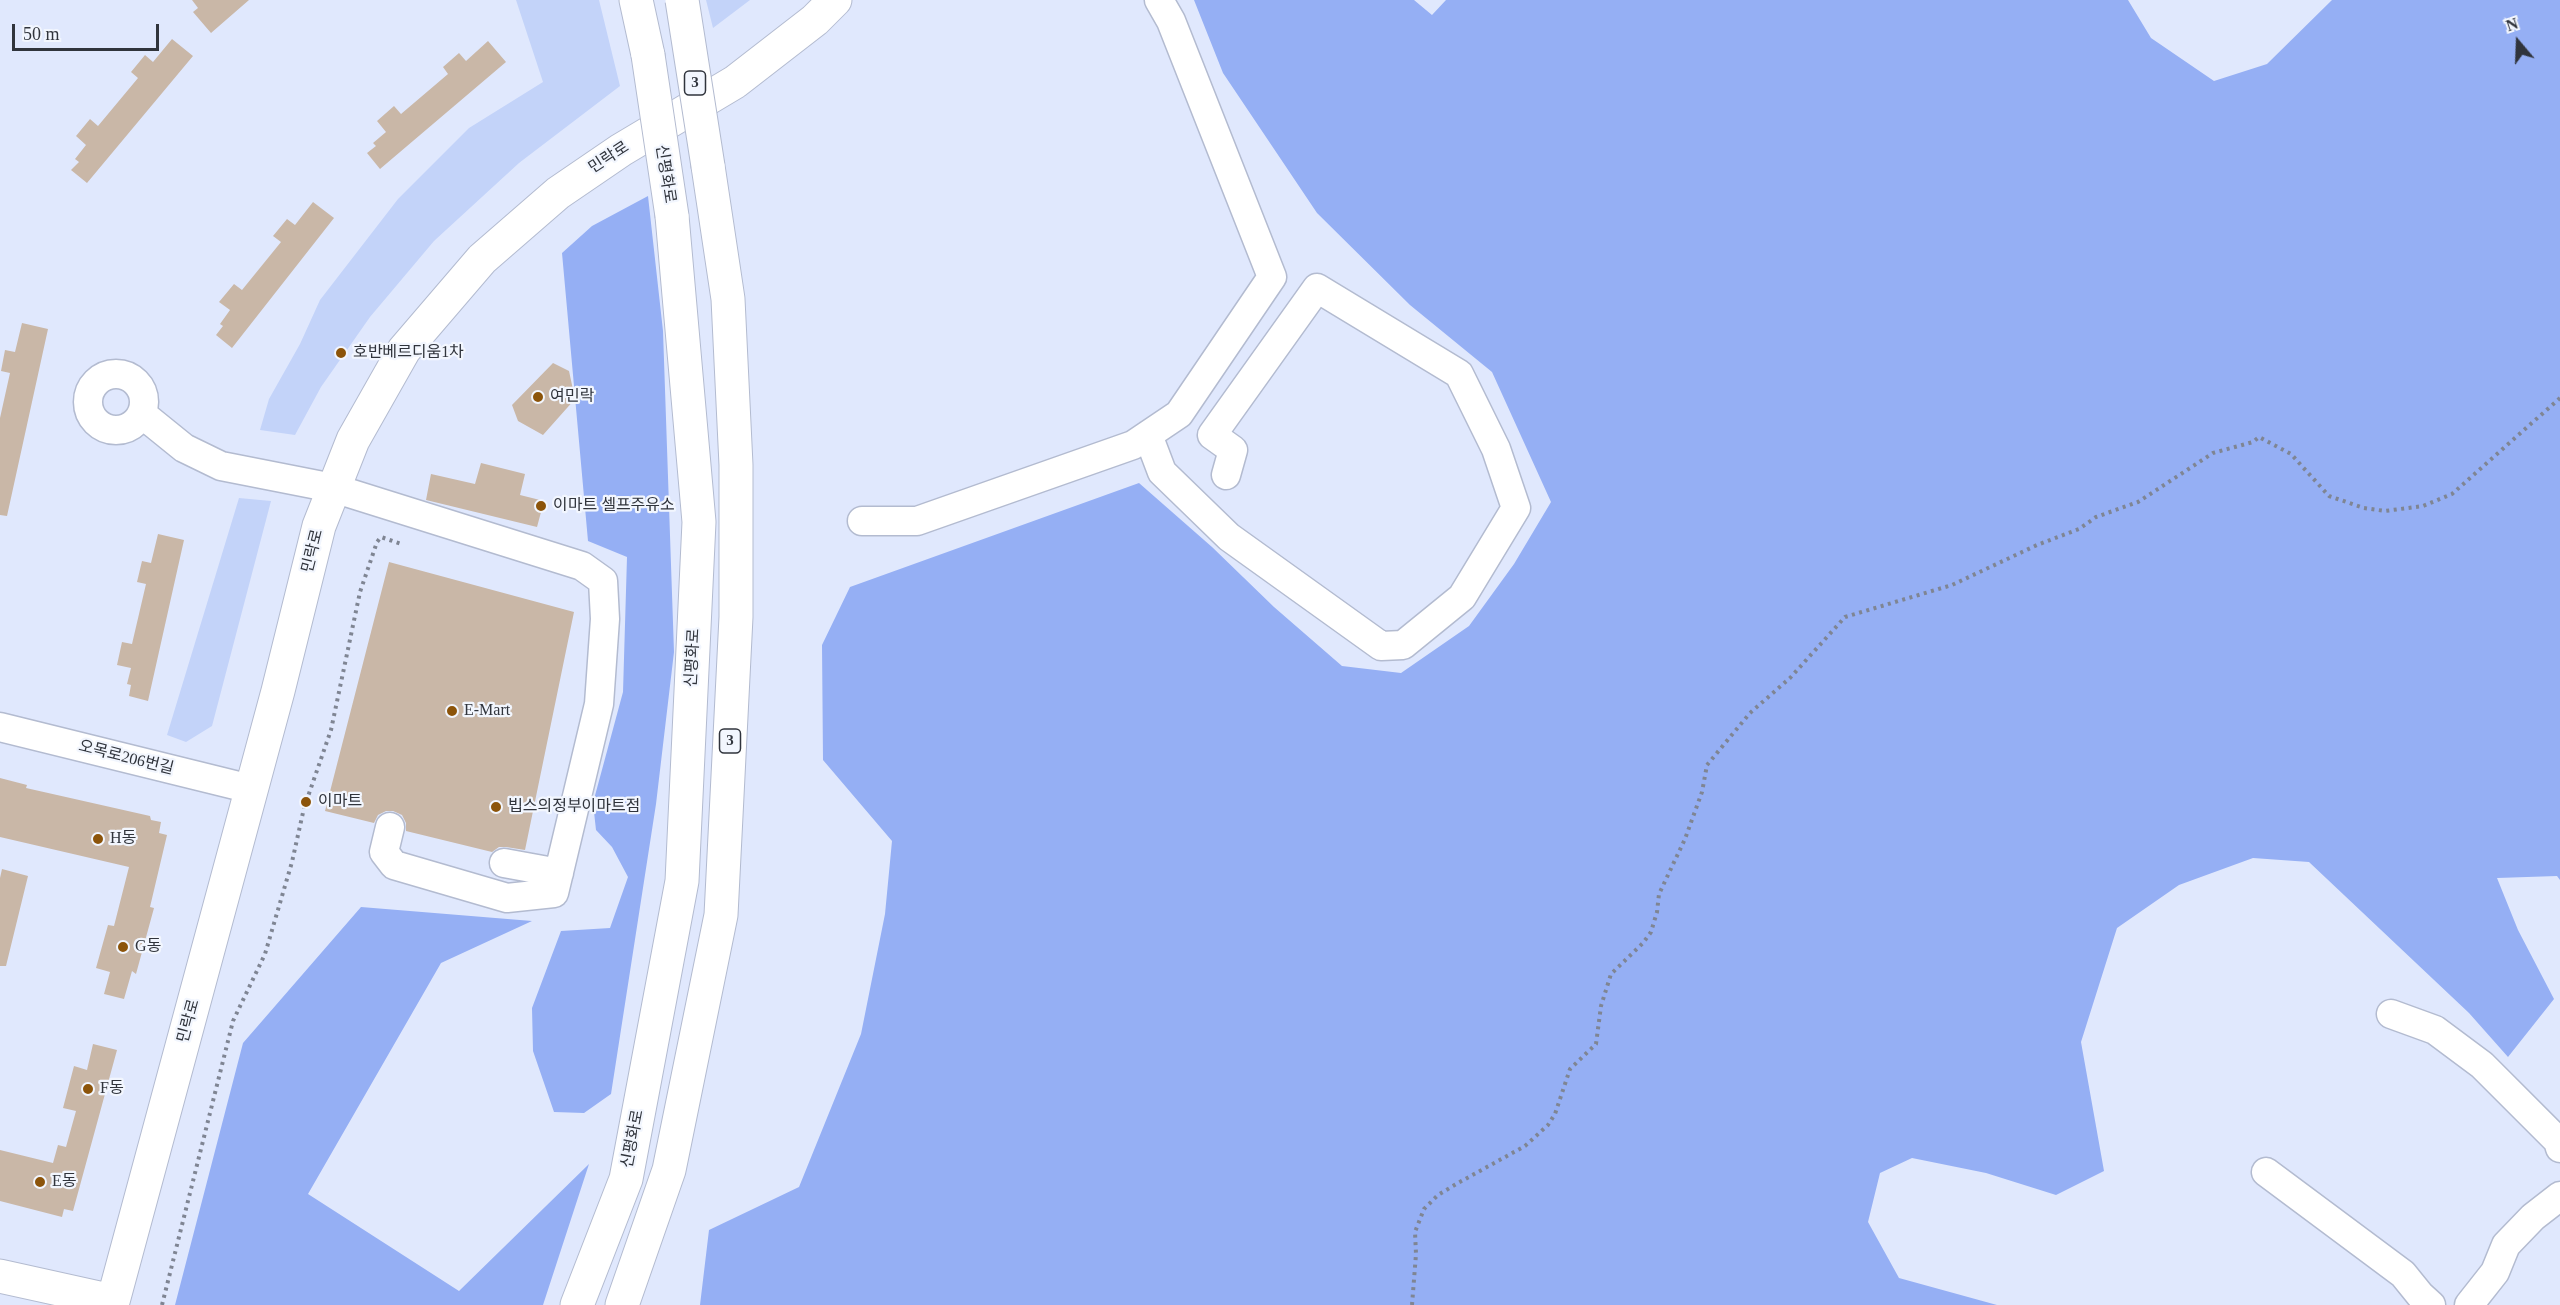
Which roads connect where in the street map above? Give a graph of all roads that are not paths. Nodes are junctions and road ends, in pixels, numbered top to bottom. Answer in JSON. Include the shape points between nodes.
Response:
{"nodes":[{"id":1,"x":630,"y":0,"type":"edge"},
{"id":2,"x":682,"y":0,"type":"edge"},
{"id":3,"x":835,"y":0,"type":"edge"},
{"id":4,"x":1159,"y":0,"type":"edge"},
{"id":5,"x":643,"y":29,"type":"edge"},
{"id":6,"x":142,"y":414,"type":"dead end"},
{"id":7,"x":1148,"y":435,"type":"junction"},
{"id":8,"x":1226,"y":476,"type":"dead end"},
{"id":9,"x":333,"y":488,"type":"junction"},
{"id":10,"x":862,"y":521,"type":"dead end"},
{"id":11,"x":0,"y":727,"type":"edge"},
{"id":12,"x":251,"y":789,"type":"junction"},
{"id":13,"x":390,"y":827,"type":"dead end"},
{"id":14,"x":504,"y":863,"type":"dead end"},
{"id":15,"x":556,"y":883,"type":"junction"},
{"id":16,"x":2391,"y":1014,"type":"dead end"},
{"id":17,"x":2560,"y":1148,"type":"edge"},
{"id":18,"x":2266,"y":1172,"type":"dead end"},
{"id":19,"x":2560,"y":1196,"type":"edge"},
{"id":20,"x":0,"y":1276,"type":"edge"},
{"id":21,"x":113,"y":1303,"type":"edge"},
{"id":22,"x":576,"y":1305,"type":"edge"},
{"id":23,"x":621,"y":1305,"type":"edge"},
{"id":24,"x":2432,"y":1305,"type":"edge"},
{"id":25,"x":2469,"y":1305,"type":"edge"}],
"edges":[{"from":1,"to":5,"type":"main road","name":"신평화로"},
{"from":2,"to":23,"type":"main road","number":"3","bridge":true,"via":[[728,299],[736,465],[736,617],[721,915],[669,1170]]},
{"from":3,"to":9,"type":"main road","name":"민락로","via":[[735,81],[558,193],[482,259],[404,350],[353,440]]},
{"from":4,"to":7,"type":"street","via":[[1171,21],[1272,277],[1179,414]]},
{"from":5,"to":22,"type":"main road","name":"신평화로","bridge":true,"via":[[672,216],[699,522],[682,880],[626,1179]]},
{"from":6,"to":9,"type":"street","via":[[184,448],[221,466]]},
{"from":7,"to":8,"type":"street","via":[[1162,472],[1229,537],[1381,646],[1403,645],[1462,597],[1516,508],[1496,449],[1459,374],[1317,288],[1212,435],[1233,450]]},
{"from":7,"to":10,"type":"street","via":[[1133,445],[917,521]]},
{"from":9,"to":12,"type":"main road","name":"민락로","via":[[319,526]]},
{"from":9,"to":15,"type":"street","via":[[582,566],[603,581],[605,619],[599,704]]},
{"from":11,"to":12,"type":"street","name":"오목로206번길"},
{"from":12,"to":21,"type":"main road","name":"민락로"},
{"from":13,"to":15,"type":"street","via":[[384,852],[394,865],[507,898]]},
{"from":14,"to":15,"type":"street"},
{"from":16,"to":17,"type":"street","via":[[2435,1030],[2482,1065],[2558,1141]]},
{"from":18,"to":24,"type":"street","via":[[2403,1274]]},
{"from":19,"to":25,"type":"street","via":[[2506,1245],[2495,1272]]},
{"from":20,"to":21,"type":"main road"}]}
